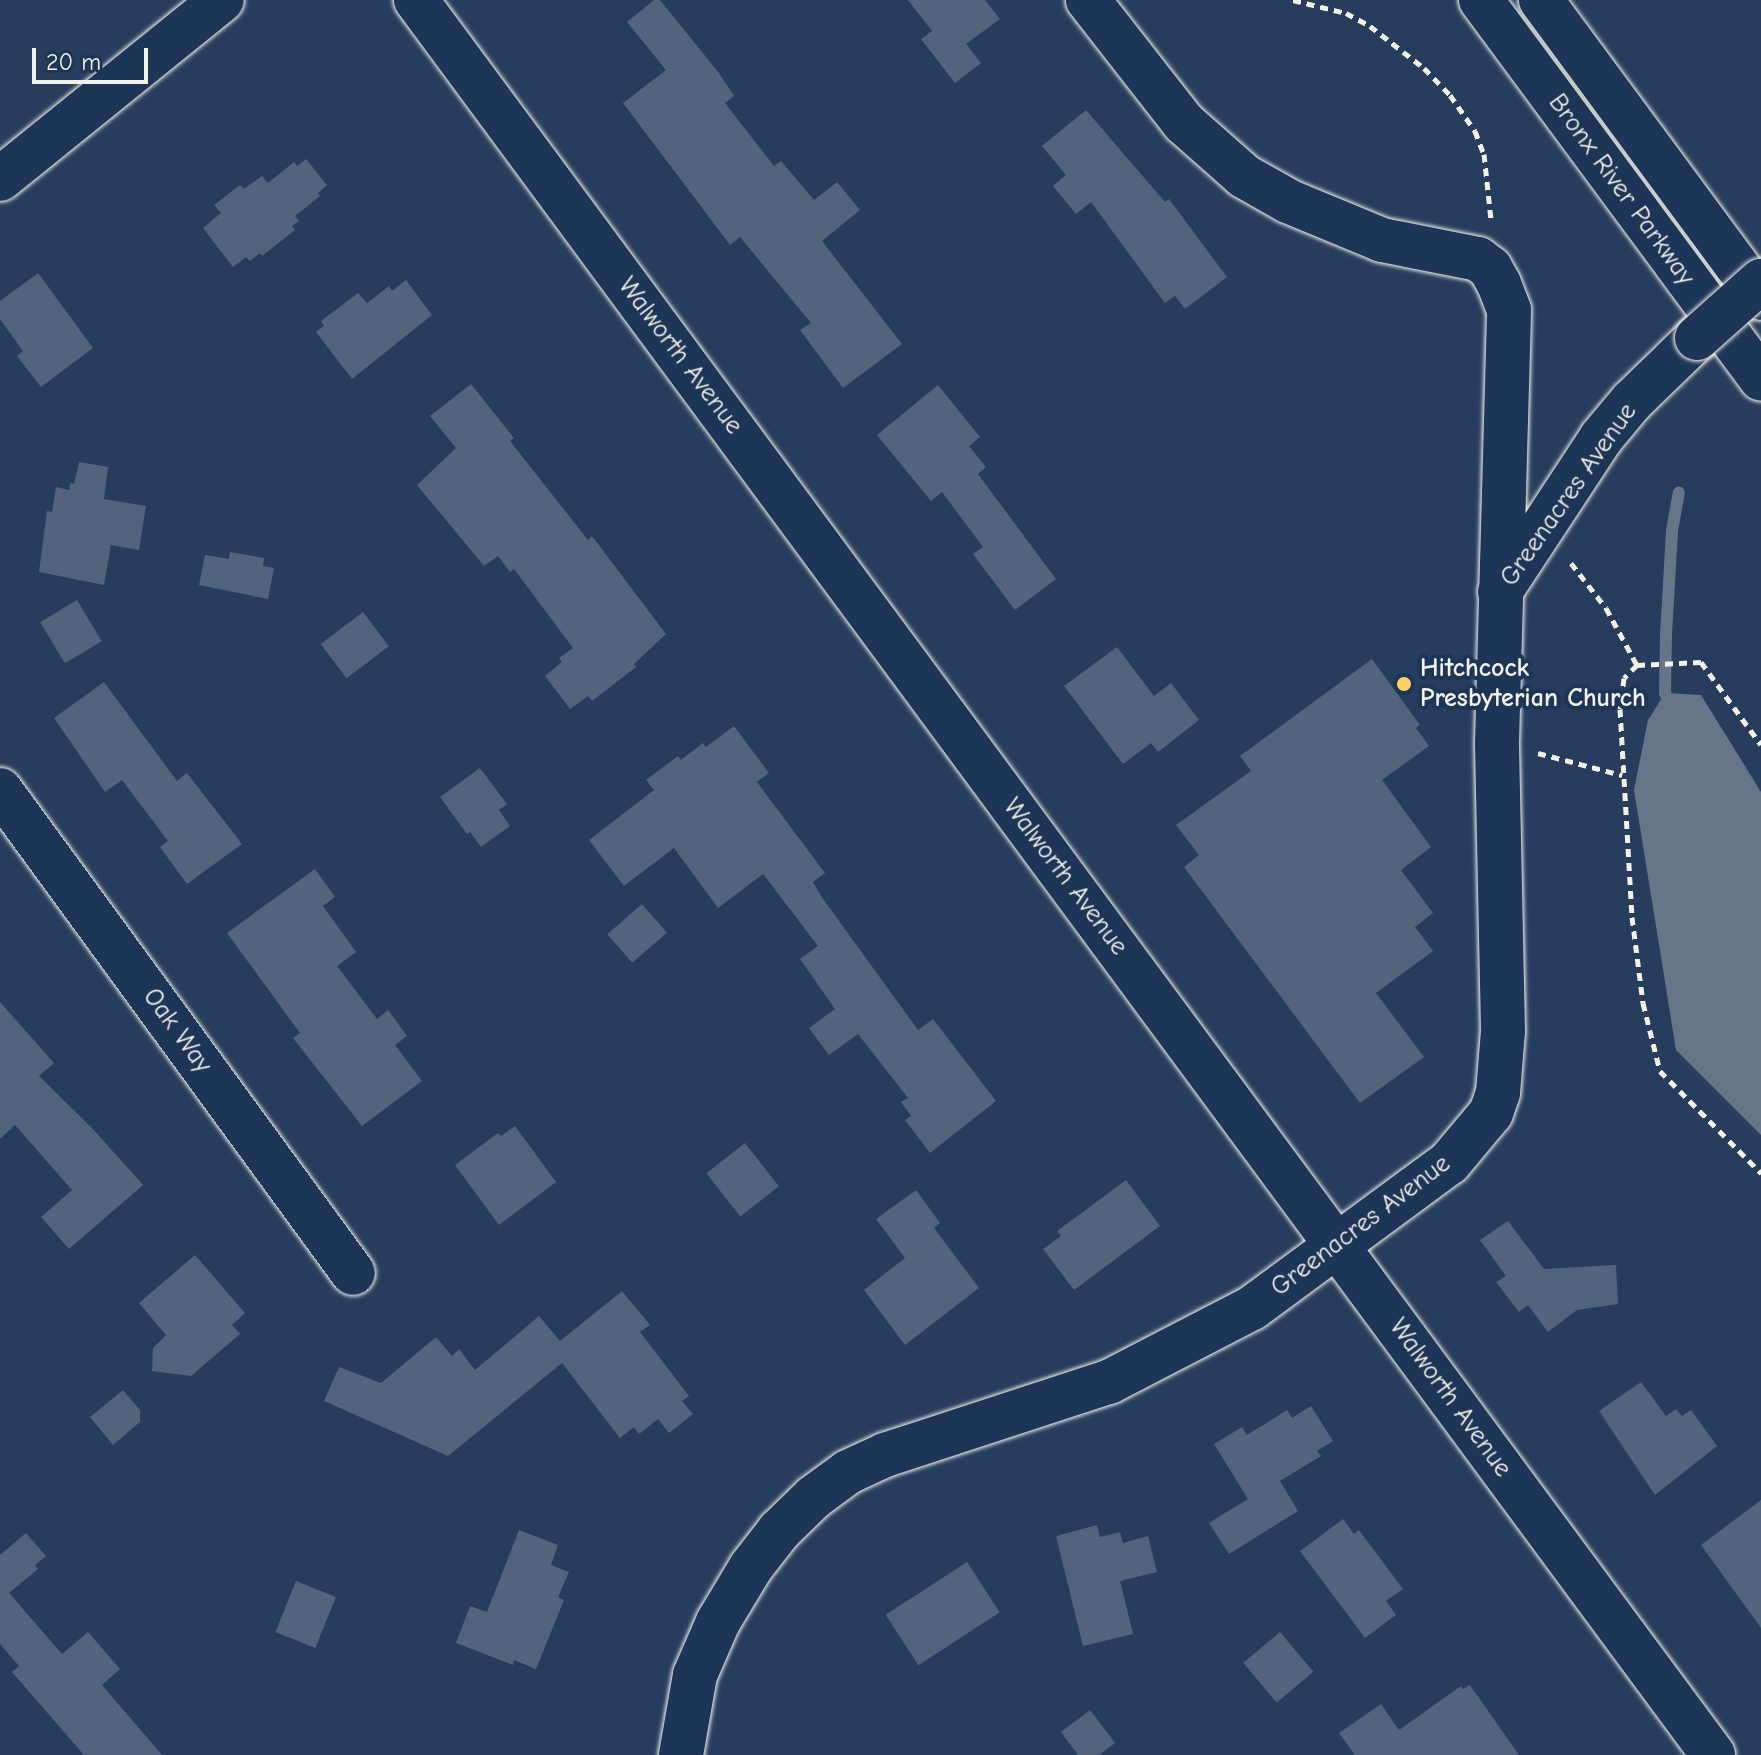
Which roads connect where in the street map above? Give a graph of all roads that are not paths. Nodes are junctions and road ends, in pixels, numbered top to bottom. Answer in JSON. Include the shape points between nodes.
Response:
{"nodes":[{"id":1,"x":222,"y":0,"type":"edge"},
{"id":2,"x":416,"y":0,"type":"edge"},
{"id":3,"x":1088,"y":0,"type":"edge"},
{"id":4,"x":1481,"y":0,"type":"edge"},
{"id":5,"x":1541,"y":0,"type":"edge"},
{"id":6,"x":0,"y":179,"type":"edge"},
{"id":7,"x":1761,"y":281,"type":"edge"},
{"id":8,"x":1761,"y":298,"type":"edge"},
{"id":9,"x":1761,"y":379,"type":"edge"},
{"id":10,"x":1500,"y":592,"type":"junction"},
{"id":11,"x":0,"y":790,"type":"edge"},
{"id":12,"x":1339,"y":1245,"type":"junction"},
{"id":13,"x":353,"y":1273,"type":"dead end"},
{"id":14,"x":681,"y":1755,"type":"edge"},
{"id":15,"x":1713,"y":1755,"type":"edge"}],
"edges":[{"from":1,"to":6,"type":"main road"},
{"from":2,"to":12,"type":"main road","name":"Walworth Avenue"},
{"from":3,"to":10,"type":"main road","via":[[1184,123],[1244,176],[1288,201],[1382,240],[1478,259],[1490,268],[1509,310]]},
{"from":4,"to":9,"type":"main road","name":"Bronx River Parkway"},
{"from":5,"to":8,"type":"main road","name":"Bronx River Parkway"},
{"from":7,"to":10,"type":"main road","name":"Greenacres Avenue","bridge":true,"via":[[1632,401],[1601,438]]},
{"from":10,"to":12,"type":"main road","name":"Greenacres Avenue","via":[[1497,743],[1503,1031],[1498,1093],[1491,1113],[1449,1163]]},
{"from":11,"to":13,"type":"main road","name":"Oak Way"},
{"from":12,"to":14,"type":"main road","name":"Greenacres Avenue","via":[[1252,1308],[1155,1361],[1109,1382],[885,1455],[848,1472],[814,1497],[751,1567],[718,1622],[695,1675]]},
{"from":12,"to":15,"type":"main road","name":"Walworth Avenue"}]}
